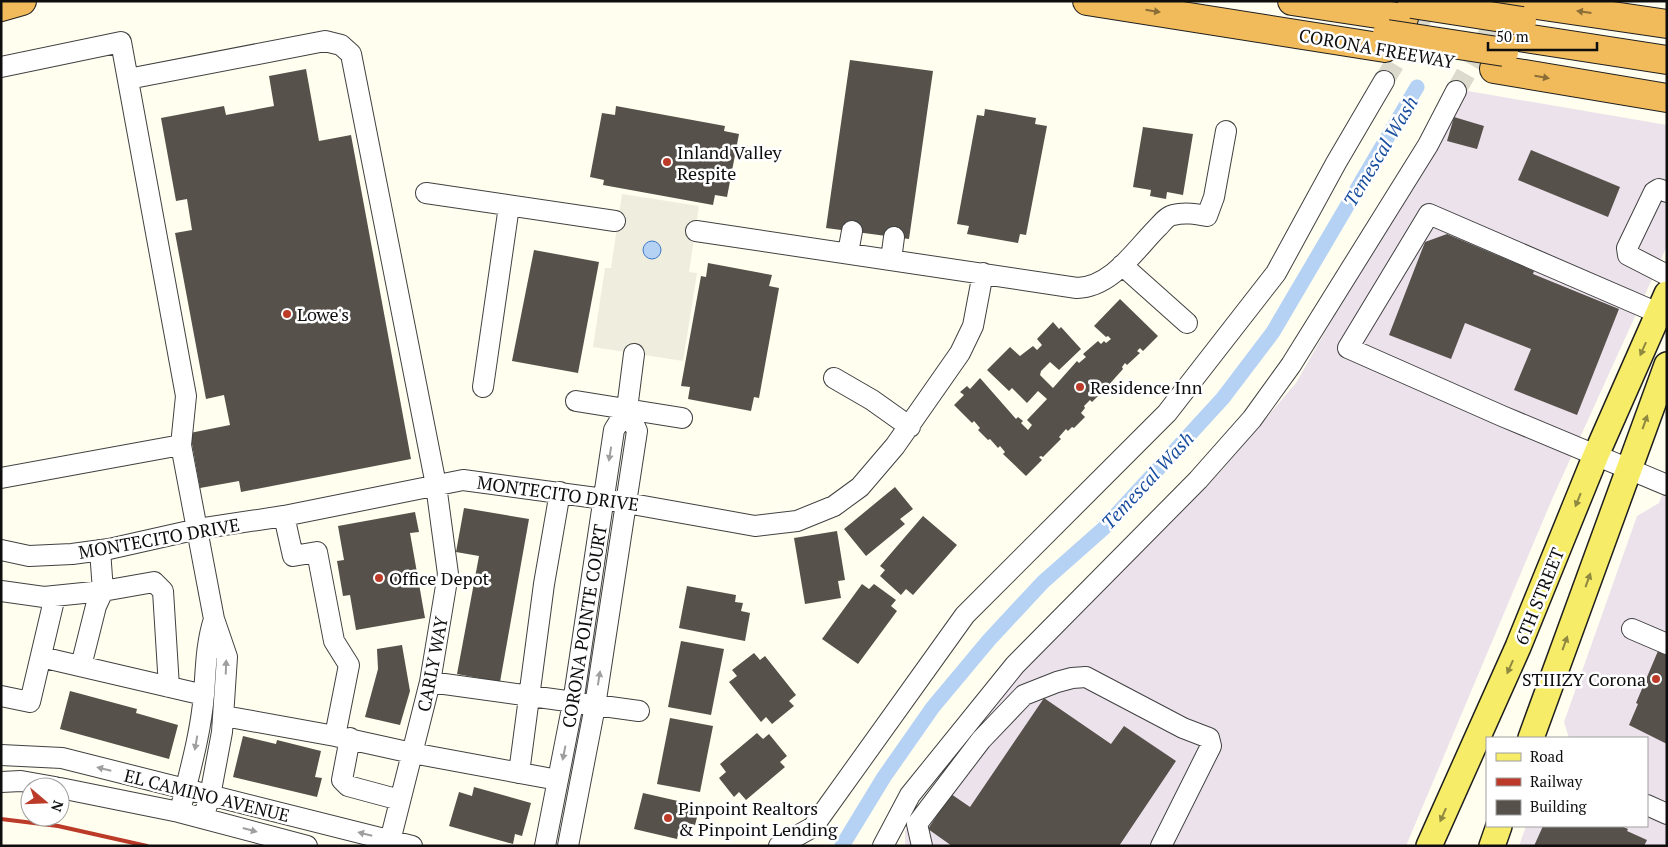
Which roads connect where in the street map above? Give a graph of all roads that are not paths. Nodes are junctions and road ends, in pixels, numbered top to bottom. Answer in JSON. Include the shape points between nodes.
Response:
{"nodes":[{"id":1,"x":22,"y":1,"type":"edge"},
{"id":2,"x":1087,"y":1,"type":"edge"},
{"id":3,"x":1195,"y":1,"type":"edge"},
{"id":4,"x":1292,"y":1,"type":"edge"},
{"id":5,"x":1,"y":7,"type":"edge"},
{"id":6,"x":1397,"y":21,"type":"edge"},
{"id":7,"x":1667,"y":24,"type":"edge"},
{"id":8,"x":1512,"y":31,"type":"edge"},
{"id":9,"x":1667,"y":44,"type":"edge"},
{"id":10,"x":1667,"y":60,"type":"edge"},
{"id":11,"x":1,"y":67,"type":"edge"},
{"id":12,"x":128,"y":79,"type":"junction"},
{"id":13,"x":1667,"y":79,"type":"edge"},
{"id":14,"x":1384,"y":80,"type":"tunnel mouth"},
{"id":15,"x":1456,"y":91,"type":"tunnel mouth"},
{"id":16,"x":1667,"y":98,"type":"edge"},
{"id":17,"x":1226,"y":131,"type":"dead end"},
{"id":18,"x":1667,"y":192,"type":"edge"},
{"id":19,"x":426,"y":193,"type":"dead end"},
{"id":20,"x":509,"y":206,"type":"junction"},
{"id":21,"x":616,"y":221,"type":"dead end"},
{"id":22,"x":696,"y":231,"type":"dead end"},
{"id":23,"x":852,"y":232,"type":"dead end"},
{"id":24,"x":894,"y":238,"type":"dead end"},
{"id":25,"x":848,"y":253,"type":"junction"},
{"id":26,"x":891,"y":260,"type":"junction"},
{"id":27,"x":1122,"y":265,"type":"junction"},
{"id":28,"x":983,"y":273,"type":"junction"},
{"id":29,"x":1667,"y":275,"type":"edge"},
{"id":30,"x":1662,"y":304,"type":"edge"},
{"id":31,"x":1187,"y":323,"type":"dead end"},
{"id":32,"x":634,"y":354,"type":"dead end"},
{"id":33,"x":1667,"y":365,"type":"edge"},
{"id":34,"x":834,"y":378,"type":"dead end"},
{"id":35,"x":483,"y":387,"type":"dead end"},
{"id":36,"x":576,"y":401,"type":"dead end"},
{"id":37,"x":627,"y":409,"type":"junction"},
{"id":38,"x":682,"y":418,"type":"dead end"},
{"id":39,"x":910,"y":427,"type":"junction"},
{"id":40,"x":181,"y":445,"type":"junction"},
{"id":41,"x":1596,"y":455,"type":"junction"},
{"id":42,"x":1628,"y":468,"type":"junction"},
{"id":43,"x":1,"y":478,"type":"edge"},
{"id":44,"x":436,"y":485,"type":"junction"},
{"id":45,"x":1667,"y":485,"type":"edge"},
{"id":46,"x":560,"y":492,"type":"junction"},
{"id":47,"x":604,"y":499,"type":"junction"},
{"id":48,"x":626,"y":502,"type":"junction"},
{"id":49,"x":284,"y":516,"type":"junction"},
{"id":50,"x":198,"y":529,"type":"junction"},
{"id":51,"x":1,"y":550,"type":"edge"},
{"id":52,"x":100,"y":550,"type":"junction"},
{"id":53,"x":1,"y":591,"type":"edge"},
{"id":54,"x":103,"y":591,"type":"junction"},
{"id":55,"x":55,"y":596,"type":"junction"},
{"id":56,"x":214,"y":619,"type":"junction"},
{"id":57,"x":1632,"y":629,"type":"dead end"},
{"id":58,"x":1667,"y":644,"type":"edge"},
{"id":59,"x":41,"y":657,"type":"junction"},
{"id":60,"x":81,"y":666,"type":"junction"},
{"id":61,"x":430,"y":682,"type":"junction"},
{"id":62,"x":169,"y":686,"type":"junction"},
{"id":63,"x":529,"y":694,"type":"junction"},
{"id":64,"x":204,"y":695,"type":"junction"},
{"id":65,"x":1,"y":696,"type":"edge"},
{"id":66,"x":573,"y":703,"type":"junction"},
{"id":67,"x":595,"y":706,"type":"junction"},
{"id":68,"x":639,"y":711,"type":"dead end"},
{"id":69,"x":224,"y":716,"type":"junction"},
{"id":70,"x":343,"y":737,"type":"junction"},
{"id":71,"x":1531,"y":737,"type":"edge"},
{"id":72,"x":412,"y":754,"type":"junction"},
{"id":73,"x":1,"y":756,"type":"edge"},
{"id":74,"x":519,"y":773,"type":"junction"},
{"id":75,"x":558,"y":780,"type":"junction"},
{"id":76,"x":20,"y":781,"type":"edge"},
{"id":77,"x":1,"y":782,"type":"edge"},
{"id":78,"x":70,"y":790,"type":"edge"},
{"id":79,"x":185,"y":790,"type":"junction"},
{"id":80,"x":210,"y":796,"type":"junction"},
{"id":81,"x":400,"y":800,"type":"junction"},
{"id":82,"x":1648,"y":805,"type":"edge"},
{"id":83,"x":179,"y":812,"type":"junction"},
{"id":84,"x":1667,"y":814,"type":"edge"},
{"id":85,"x":202,"y":818,"type":"junction"},
{"id":86,"x":813,"y":827,"type":"junction"},
{"id":87,"x":1500,"y":827,"type":"edge"},
{"id":88,"x":390,"y":841,"type":"junction"},
{"id":89,"x":882,"y":844,"type":"edge"},
{"id":90,"x":307,"y":846,"type":"edge"},
{"id":91,"x":412,"y":846,"type":"edge"},
{"id":92,"x":545,"y":846,"type":"edge"},
{"id":93,"x":568,"y":846,"type":"edge"},
{"id":94,"x":779,"y":846,"type":"edge"},
{"id":95,"x":803,"y":846,"type":"edge"},
{"id":96,"x":922,"y":846,"type":"edge"},
{"id":97,"x":1161,"y":846,"type":"edge"},
{"id":98,"x":1429,"y":846,"type":"edge"},
{"id":99,"x":1492,"y":846,"type":"edge"}],
"edges":[{"from":1,"to":5,"type":"highway"},
{"from":2,"to":6,"type":"highway","name":"CORONA FREEWAY","one_way":true},
{"from":3,"to":6,"type":"highway"},
{"from":4,"to":6,"type":"highway"},
{"from":6,"to":8,"type":"highway","name":"CORONA FREEWAY"},
{"from":6,"to":8,"type":"highway"},
{"from":7,"to":8,"type":"highway","one_way":true},
{"from":8,"to":9,"type":"highway"},
{"from":8,"to":10,"type":"highway"},
{"from":8,"to":13,"type":"highway"},
{"from":8,"to":16,"type":"highway","name":"CORONA FREEWAY","one_way":true},
{"from":11,"to":12,"type":"street","via":[[121,42]]},
{"from":12,"to":40,"type":"street","via":[[186,396]]},
{"from":12,"to":44,"type":"street","name":"CARLY WAY","via":[[325,40],[340,45],[351,54]]},
{"from":14,"to":86,"type":"street","via":[[1276,274],[1167,413],[965,614]]},
{"from":15,"to":89,"type":"street","via":[[1418,162],[1291,365],[1252,419],[1191,487],[1015,665],[910,795]]},
{"from":17,"to":27,"type":"street","via":[[1208,216],[1190,213],[1170,215]]},
{"from":18,"to":29,"type":"street","via":[[1659,189],[1654,192],[1627,248],[1628,255]]},
{"from":19,"to":20,"type":"street"},
{"from":20,"to":21,"type":"street"},
{"from":20,"to":35,"type":"street"},
{"from":22,"to":25,"type":"street"},
{"from":23,"to":25,"type":"street"},
{"from":24,"to":26,"type":"street"},
{"from":25,"to":26,"type":"street"},
{"from":26,"to":28,"type":"street"},
{"from":27,"to":28,"type":"street","via":[[1090,288]]},
{"from":27,"to":31,"type":"street"},
{"from":28,"to":39,"type":"street","name":"MONTECITO DRIVE","via":[[973,326],[960,353]]},
{"from":30,"to":41,"type":"main road","name":"6TH STREET","one_way":true},
{"from":30,"to":41,"type":"street","via":[[1429,214],[1348,348]]},
{"from":32,"to":37,"type":"street"},
{"from":42,"to":33,"type":"main road","one_way":true},
{"from":34,"to":39,"type":"street"},
{"from":36,"to":37,"type":"street"},
{"from":37,"to":38,"type":"street"},
{"from":37,"to":47,"type":"street","name":"CORONA POINTE COURT","one_way":true,"via":[[614,430]]},
{"from":37,"to":48,"type":"street","name":"CORONA POINTE COURT","via":[[637,431]]},
{"from":39,"to":48,"type":"street","name":"MONTECITO DRIVE","via":[[860,487],[834,506],[797,520],[755,526]]},
{"from":40,"to":43,"type":"street"},
{"from":40,"to":50,"type":"street"},
{"from":41,"to":42,"type":"street"},
{"from":41,"to":98,"type":"main road","name":"6TH STREET","one_way":true,"via":[[1525,631]]},
{"from":42,"to":45,"type":"street"},
{"from":71,"to":42,"type":"main road","one_way":true},
{"from":44,"to":46,"type":"street","name":"MONTECITO DRIVE","via":[[463,480]]},
{"from":44,"to":49,"type":"street","name":"MONTECITO DRIVE"},
{"from":44,"to":61,"type":"street","name":"CARLY WAY","via":[[448,574]]},
{"from":46,"to":47,"type":"street","name":"MONTECITO DRIVE"},
{"from":46,"to":63,"type":"street"},
{"from":47,"to":48,"type":"street","name":"MONTECITO DRIVE"},
{"from":47,"to":66,"type":"street","name":"CORONA POINTE COURT"},
{"from":67,"to":48,"type":"street","name":"CORONA POINTE COURT","one_way":true},
{"from":49,"to":50,"type":"street","name":"MONTECITO DRIVE"},
{"from":49,"to":70,"type":"street","via":[[293,556],[317,552],[334,641],[349,665]]},
{"from":50,"to":52,"type":"street","name":"MONTECITO DRIVE"},
{"from":50,"to":56,"type":"street"},
{"from":51,"to":52,"type":"street","name":"MONTECITO DRIVE","via":[[29,556]]},
{"from":52,"to":54,"type":"street"},
{"from":53,"to":55,"type":"street"},
{"from":54,"to":55,"type":"street"},
{"from":54,"to":60,"type":"street"},
{"from":54,"to":62,"type":"street","via":[[154,582],[163,591]]},
{"from":55,"to":59,"type":"street"},
{"from":56,"to":64,"type":"street","via":[[208,637]]},
{"from":69,"to":56,"type":"street","one_way":true,"via":[[226,657]]},
{"from":57,"to":58,"type":"street"},
{"from":59,"to":60,"type":"street"},
{"from":59,"to":65,"type":"street","via":[[30,702]]},
{"from":60,"to":62,"type":"street"},
{"from":61,"to":63,"type":"street"},
{"from":61,"to":72,"type":"street","name":"CARLY WAY"},
{"from":62,"to":64,"type":"street"},
{"from":63,"to":66,"type":"street"},
{"from":63,"to":74,"type":"street"},
{"from":64,"to":79,"type":"street","one_way":true},
{"from":66,"to":67,"type":"street"},
{"from":66,"to":75,"type":"street","name":"CORONA POINTE COURT","one_way":true},
{"from":67,"to":68,"type":"street"},
{"from":67,"to":93,"type":"street","name":"CORONA POINTE COURT"},
{"from":69,"to":70,"type":"street"},
{"from":69,"to":80,"type":"street"},
{"from":70,"to":72,"type":"street"},
{"from":70,"to":81,"type":"street","via":[[342,780],[348,786]]},
{"from":72,"to":74,"type":"street"},
{"from":72,"to":81,"type":"street","name":"CARLY WAY"},
{"from":79,"to":73,"type":"street","name":"EL CAMINO AVENUE","one_way":true,"via":[[62,758]]},
{"from":74,"to":75,"type":"street"},
{"from":75,"to":92,"type":"street","name":"CORONA POINTE COURT"},
{"from":76,"to":77,"type":"street"},
{"from":78,"to":83,"type":"street","name":"EL CAMINO AVENUE"},
{"from":79,"to":80,"type":"street","name":"EL CAMINO AVENUE"},
{"from":79,"to":83,"type":"street"},
{"from":80,"to":85,"type":"street"},
{"from":88,"to":80,"type":"street","name":"EL CAMINO AVENUE","one_way":true},
{"from":81,"to":88,"type":"street","name":"CARLY WAY"},
{"from":82,"to":84,"type":"street"},
{"from":83,"to":85,"type":"street","name":"EL CAMINO AVENUE"},
{"from":85,"to":90,"type":"street","name":"EL CAMINO AVENUE","one_way":true},
{"from":86,"to":94,"type":"street"},
{"from":86,"to":95,"type":"street"},
{"from":87,"to":99,"type":"main road"},
{"from":88,"to":91,"type":"street","name":"EL CAMINO AVENUE"},
{"from":96,"to":97,"type":"street","via":[[917,824],[981,740],[1024,696],[1072,678],[1086,678],[1208,738],[1211,746]]}]}
